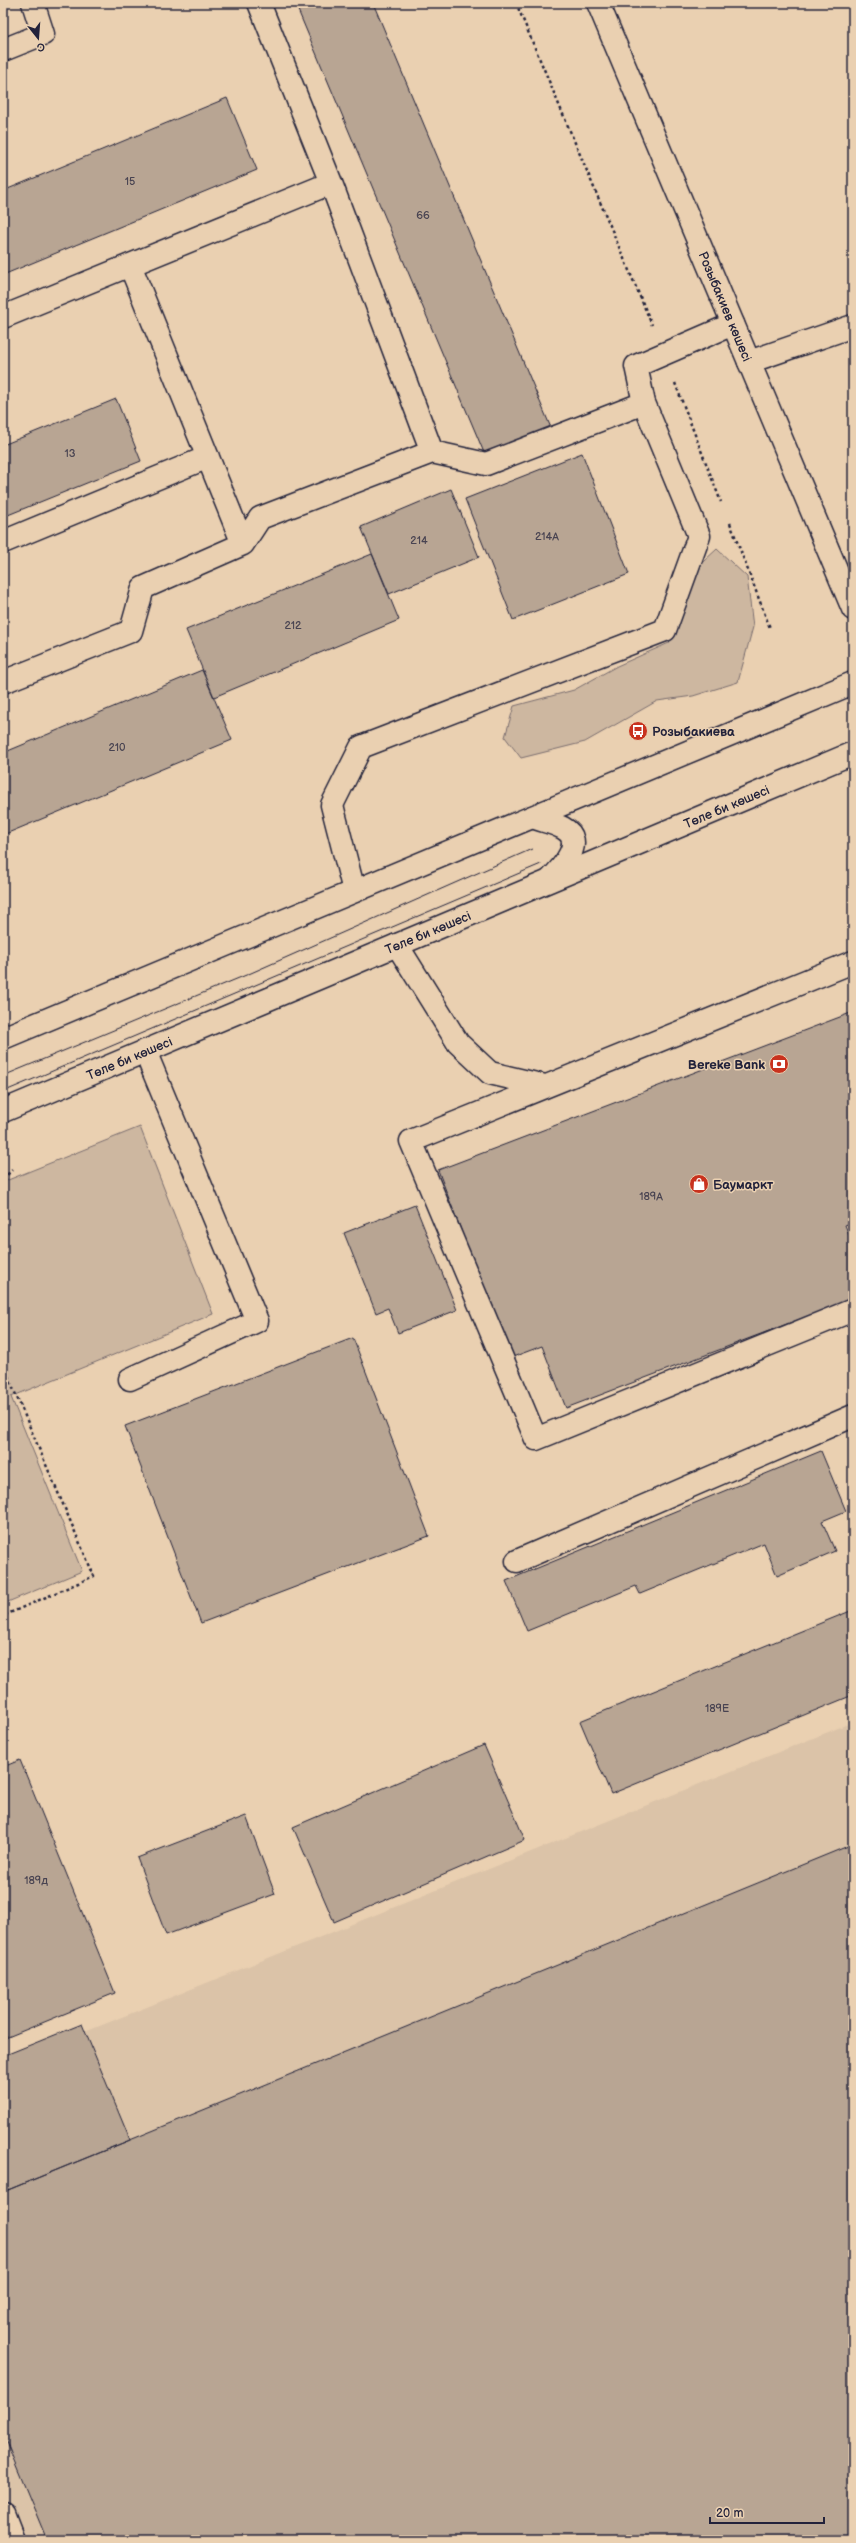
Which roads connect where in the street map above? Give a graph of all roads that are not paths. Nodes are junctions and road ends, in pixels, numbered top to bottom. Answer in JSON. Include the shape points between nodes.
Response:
{"nodes":[{"id":1,"x":33,"y":3,"type":"edge"},
{"id":2,"x":259,"y":3,"type":"edge"},
{"id":3,"x":598,"y":3,"type":"edge"},
{"id":4,"x":3,"y":50,"type":"edge"},
{"id":5,"x":331,"y":183,"type":"junction"},
{"id":6,"x":130,"y":265,"type":"junction"},
{"id":7,"x":3,"y":317,"type":"edge"},
{"id":8,"x":733,"y":324,"type":"junction"},
{"id":9,"x":853,"y":326,"type":"edge"},
{"id":10,"x":749,"y":362,"type":"junction"},
{"id":11,"x":644,"y":403,"type":"junction"},
{"id":12,"x":432,"y":452,"type":"junction"},
{"id":13,"x":208,"y":457,"type":"junction"},
{"id":14,"x":3,"y":542,"type":"edge"},
{"id":15,"x":243,"y":544,"type":"junction"},
{"id":16,"x":853,"y":609,"type":"edge"},
{"id":17,"x":3,"y":682,"type":"edge"},
{"id":18,"x":853,"y":683,"type":"edge"},
{"id":19,"x":853,"y":753,"type":"edge"},
{"id":20,"x":532,"y":817,"type":"junction"},
{"id":21,"x":548,"y":882,"type":"junction"},
{"id":22,"x":354,"y":891,"type":"junction"},
{"id":23,"x":397,"y":945,"type":"junction"},
{"id":24,"x":853,"y":962,"type":"edge"},
{"id":25,"x":3,"y":1038,"type":"edge"},
{"id":26,"x":145,"y":1051,"type":"junction"},
{"id":27,"x":545,"y":1086,"type":"junction"},
{"id":28,"x":3,"y":1111,"type":"edge"},
{"id":29,"x":853,"y":1310,"type":"edge"},
{"id":30,"x":130,"y":1379,"type":"dead end"},
{"id":31,"x":853,"y":1416,"type":"edge"},
{"id":32,"x":517,"y":1561,"type":"dead end"},
{"id":33,"x":3,"y":2514,"type":"edge"},
{"id":34,"x":14,"y":2540,"type":"edge"}],
"edges":[{"from":1,"to":4,"type":"main road","via":[[43,34]]},
{"from":2,"to":5,"type":"main road"},
{"from":3,"to":8,"type":"main road","name":"Розыбакиев көшесі"},
{"from":5,"to":6,"type":"main road"},
{"from":5,"to":12,"type":"main road"},
{"from":6,"to":7,"type":"main road"},
{"from":6,"to":13,"type":"main road"},
{"from":8,"to":10,"type":"main road","name":"Розыбакиев көшесі"},
{"from":8,"to":11,"type":"main road","via":[[636,366]]},
{"from":9,"to":10,"type":"main road"},
{"from":10,"to":16,"type":"main road","name":"Розыбакиев көшесі"},
{"from":11,"to":12,"type":"main road","via":[[486,464]]},
{"from":11,"to":22,"type":"main road","via":[[699,536],[665,630],[361,747],[332,805]]},
{"from":12,"to":15,"type":"main road","via":[[260,518]]},
{"from":13,"to":14,"type":"main road"},
{"from":13,"to":15,"type":"main road"},
{"from":15,"to":17,"type":"main road","via":[[143,588],[130,631]]},
{"from":18,"to":20,"type":"main road"},
{"from":19,"to":21,"type":"main road","name":"Төле би көшесі"},
{"from":20,"to":21,"type":"main road","via":[[563,828],[571,835],[573,848],[568,859]]},
{"from":20,"to":22,"type":"main road"},
{"from":21,"to":23,"type":"main road","name":"Төле би көшесі"},
{"from":22,"to":25,"type":"main road"},
{"from":23,"to":26,"type":"main road","name":"Төле би көшесі"},
{"from":23,"to":27,"type":"main road","via":[[458,1043],[490,1073]]},
{"from":24,"to":27,"type":"main road"},
{"from":26,"to":28,"type":"main road","name":"Төле би көшесі"},
{"from":26,"to":30,"type":"main road","via":[[257,1321]]},
{"from":27,"to":29,"type":"main road","via":[[411,1141],[536,1439]]},
{"from":31,"to":32,"type":"main road"},
{"from":33,"to":34,"type":"main road"}]}
